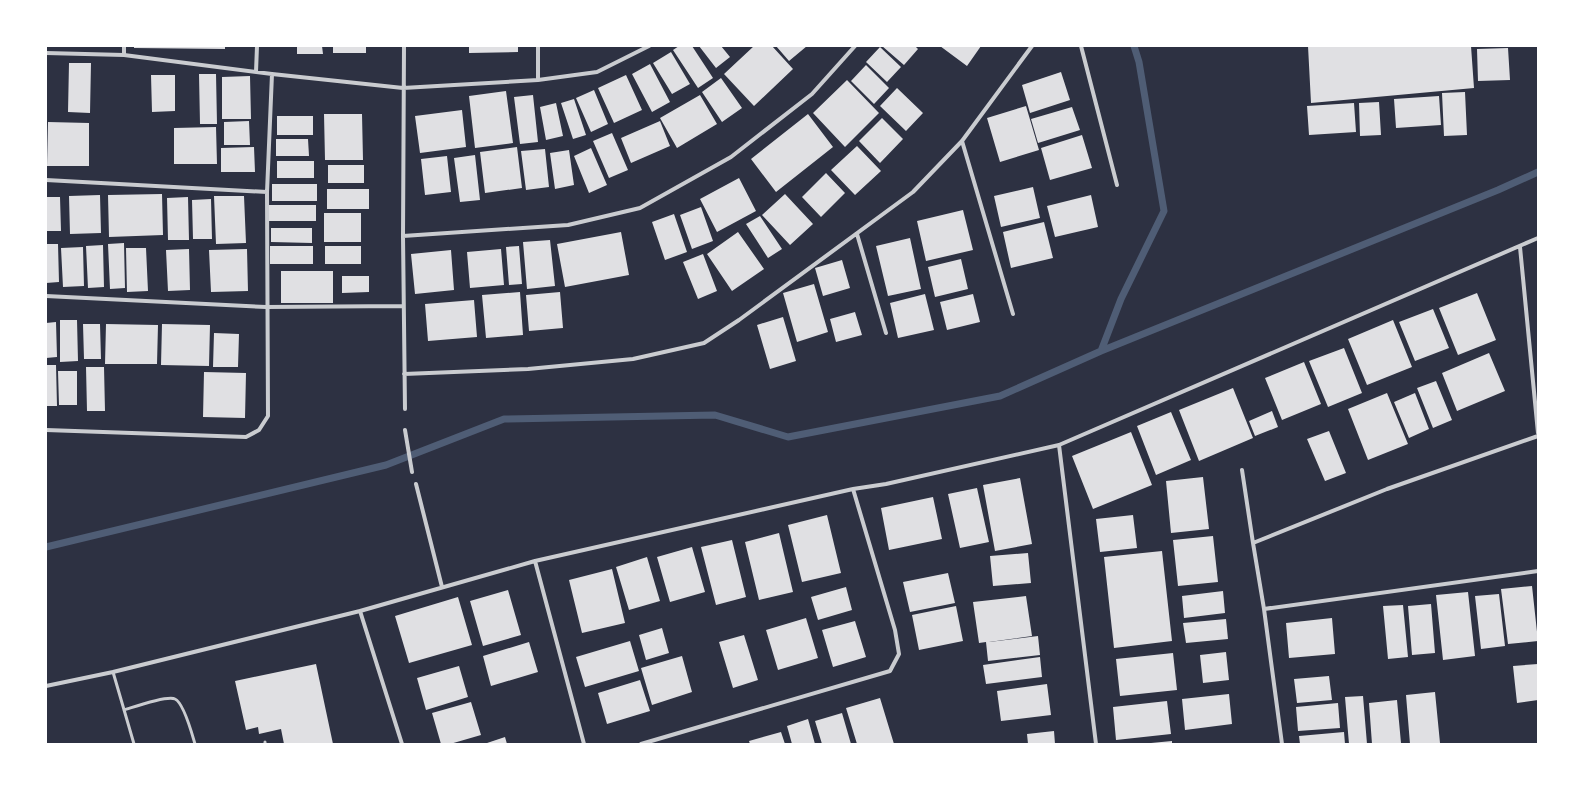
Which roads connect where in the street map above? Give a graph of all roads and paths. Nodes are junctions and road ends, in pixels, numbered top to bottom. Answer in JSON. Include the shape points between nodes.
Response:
{"nodes":[{"id":1,"x":124,"y":46,"type":"edge"},
{"id":2,"x":257,"y":46,"type":"edge"},
{"id":3,"x":404,"y":46,"type":"edge"},
{"id":4,"x":538,"y":46,"type":"edge"},
{"id":5,"x":649,"y":46,"type":"edge"},
{"id":6,"x":855,"y":46,"type":"edge"},
{"id":7,"x":1032,"y":46,"type":"edge"},
{"id":8,"x":1081,"y":46,"type":"edge"},
{"id":9,"x":46,"y":53,"type":"edge"},
{"id":10,"x":124,"y":55,"type":"junction"},
{"id":11,"x":256,"y":72,"type":"junction"},
{"id":12,"x":272,"y":74,"type":"junction"},
{"id":13,"x":538,"y":80,"type":"junction"},
{"id":14,"x":404,"y":88,"type":"junction"},
{"id":15,"x":962,"y":141,"type":"junction"},
{"id":16,"x":46,"y":180,"type":"edge"},
{"id":17,"x":1117,"y":185,"type":"dead end"},
{"id":18,"x":267,"y":192,"type":"junction"},
{"id":19,"x":857,"y":234,"type":"junction"},
{"id":20,"x":403,"y":236,"type":"junction"},
{"id":21,"x":1538,"y":238,"type":"edge"},
{"id":22,"x":1520,"y":247,"type":"junction"},
{"id":23,"x":46,"y":296,"type":"edge"},
{"id":24,"x":403,"y":306,"type":"junction"},
{"id":25,"x":266,"y":307,"type":"junction"},
{"id":26,"x":1013,"y":314,"type":"dead end"},
{"id":27,"x":886,"y":333,"type":"dead end"},
{"id":28,"x":404,"y":374,"type":"junction"},
{"id":29,"x":405,"y":409,"type":"dead end"},
{"id":30,"x":46,"y":430,"type":"edge"},
{"id":31,"x":405,"y":430,"type":"dead end"},
{"id":32,"x":1538,"y":433,"type":"edge"},
{"id":33,"x":1538,"y":436,"type":"edge"},
{"id":34,"x":1059,"y":445,"type":"junction"},
{"id":35,"x":1242,"y":470,"type":"dead end"},
{"id":36,"x":412,"y":472,"type":"dead end"},
{"id":37,"x":416,"y":484,"type":"dead end"},
{"id":38,"x":853,"y":489,"type":"junction"},
{"id":39,"x":1253,"y":543,"type":"junction"},
{"id":40,"x":535,"y":561,"type":"junction"},
{"id":41,"x":1538,"y":571,"type":"edge"},
{"id":42,"x":442,"y":586,"type":"junction"},
{"id":43,"x":1264,"y":609,"type":"junction"},
{"id":44,"x":360,"y":611,"type":"junction"},
{"id":45,"x":113,"y":672,"type":"junction"},
{"id":46,"x":46,"y":686,"type":"edge"},
{"id":47,"x":124,"y":710,"type":"junction"},
{"id":48,"x":134,"y":744,"type":"edge"},
{"id":49,"x":195,"y":744,"type":"edge"},
{"id":50,"x":402,"y":744,"type":"edge"},
{"id":51,"x":584,"y":744,"type":"edge"},
{"id":52,"x":640,"y":744,"type":"edge"},
{"id":53,"x":1096,"y":744,"type":"edge"},
{"id":54,"x":1282,"y":744,"type":"edge"}],
"edges":[{"from":1,"to":10,"type":"street"},
{"from":2,"to":11,"type":"street"},
{"from":3,"to":14,"type":"street"},
{"from":4,"to":13,"type":"street"},
{"from":5,"to":13,"type":"street","via":[[597,72]]},
{"from":6,"to":20,"type":"street","via":[[812,94],[731,157],[640,208],[568,225]]},
{"from":7,"to":15,"type":"street"},
{"from":8,"to":17,"type":"street"},
{"from":9,"to":10,"type":"street"},
{"from":10,"to":11,"type":"street"},
{"from":11,"to":12,"type":"street"},
{"from":12,"to":14,"type":"street"},
{"from":12,"to":18,"type":"street"},
{"from":13,"to":14,"type":"street"},
{"from":14,"to":20,"type":"street"},
{"from":15,"to":19,"type":"street","via":[[913,192]]},
{"from":15,"to":26,"type":"street"},
{"from":16,"to":18,"type":"street"},
{"from":18,"to":25,"type":"street"},
{"from":19,"to":27,"type":"street"},
{"from":19,"to":28,"type":"street","via":[[704,343],[634,359],[528,369]]},
{"from":20,"to":24,"type":"street"},
{"from":21,"to":22,"type":"street"},
{"from":22,"to":32,"type":"street"},
{"from":22,"to":34,"type":"street"},
{"from":23,"to":25,"type":"street"},
{"from":24,"to":25,"type":"street"},
{"from":24,"to":28,"type":"street"},
{"from":25,"to":30,"type":"street","via":[[268,416],[259,430],[246,436]]},
{"from":28,"to":29,"type":"street"},
{"from":31,"to":36,"type":"street"},
{"from":33,"to":39,"type":"street","via":[[1387,489]]},
{"from":34,"to":38,"type":"street","via":[[886,484]]},
{"from":34,"to":53,"type":"street"},
{"from":35,"to":39,"type":"street"},
{"from":37,"to":42,"type":"street"},
{"from":38,"to":40,"type":"street"},
{"from":38,"to":52,"type":"street","via":[[895,630],[899,654],[890,671]]},
{"from":39,"to":43,"type":"street"},
{"from":40,"to":42,"type":"street"},
{"from":40,"to":51,"type":"street"},
{"from":41,"to":43,"type":"street"},
{"from":42,"to":44,"type":"street"},
{"from":43,"to":54,"type":"street"},
{"from":44,"to":45,"type":"street"},
{"from":44,"to":50,"type":"street"},
{"from":45,"to":46,"type":"street"},
{"from":45,"to":47,"type":"lane"},
{"from":47,"to":48,"type":"lane"},
{"from":47,"to":49,"type":"lane","via":[[168,698],[176,699],[182,705]]}]}
